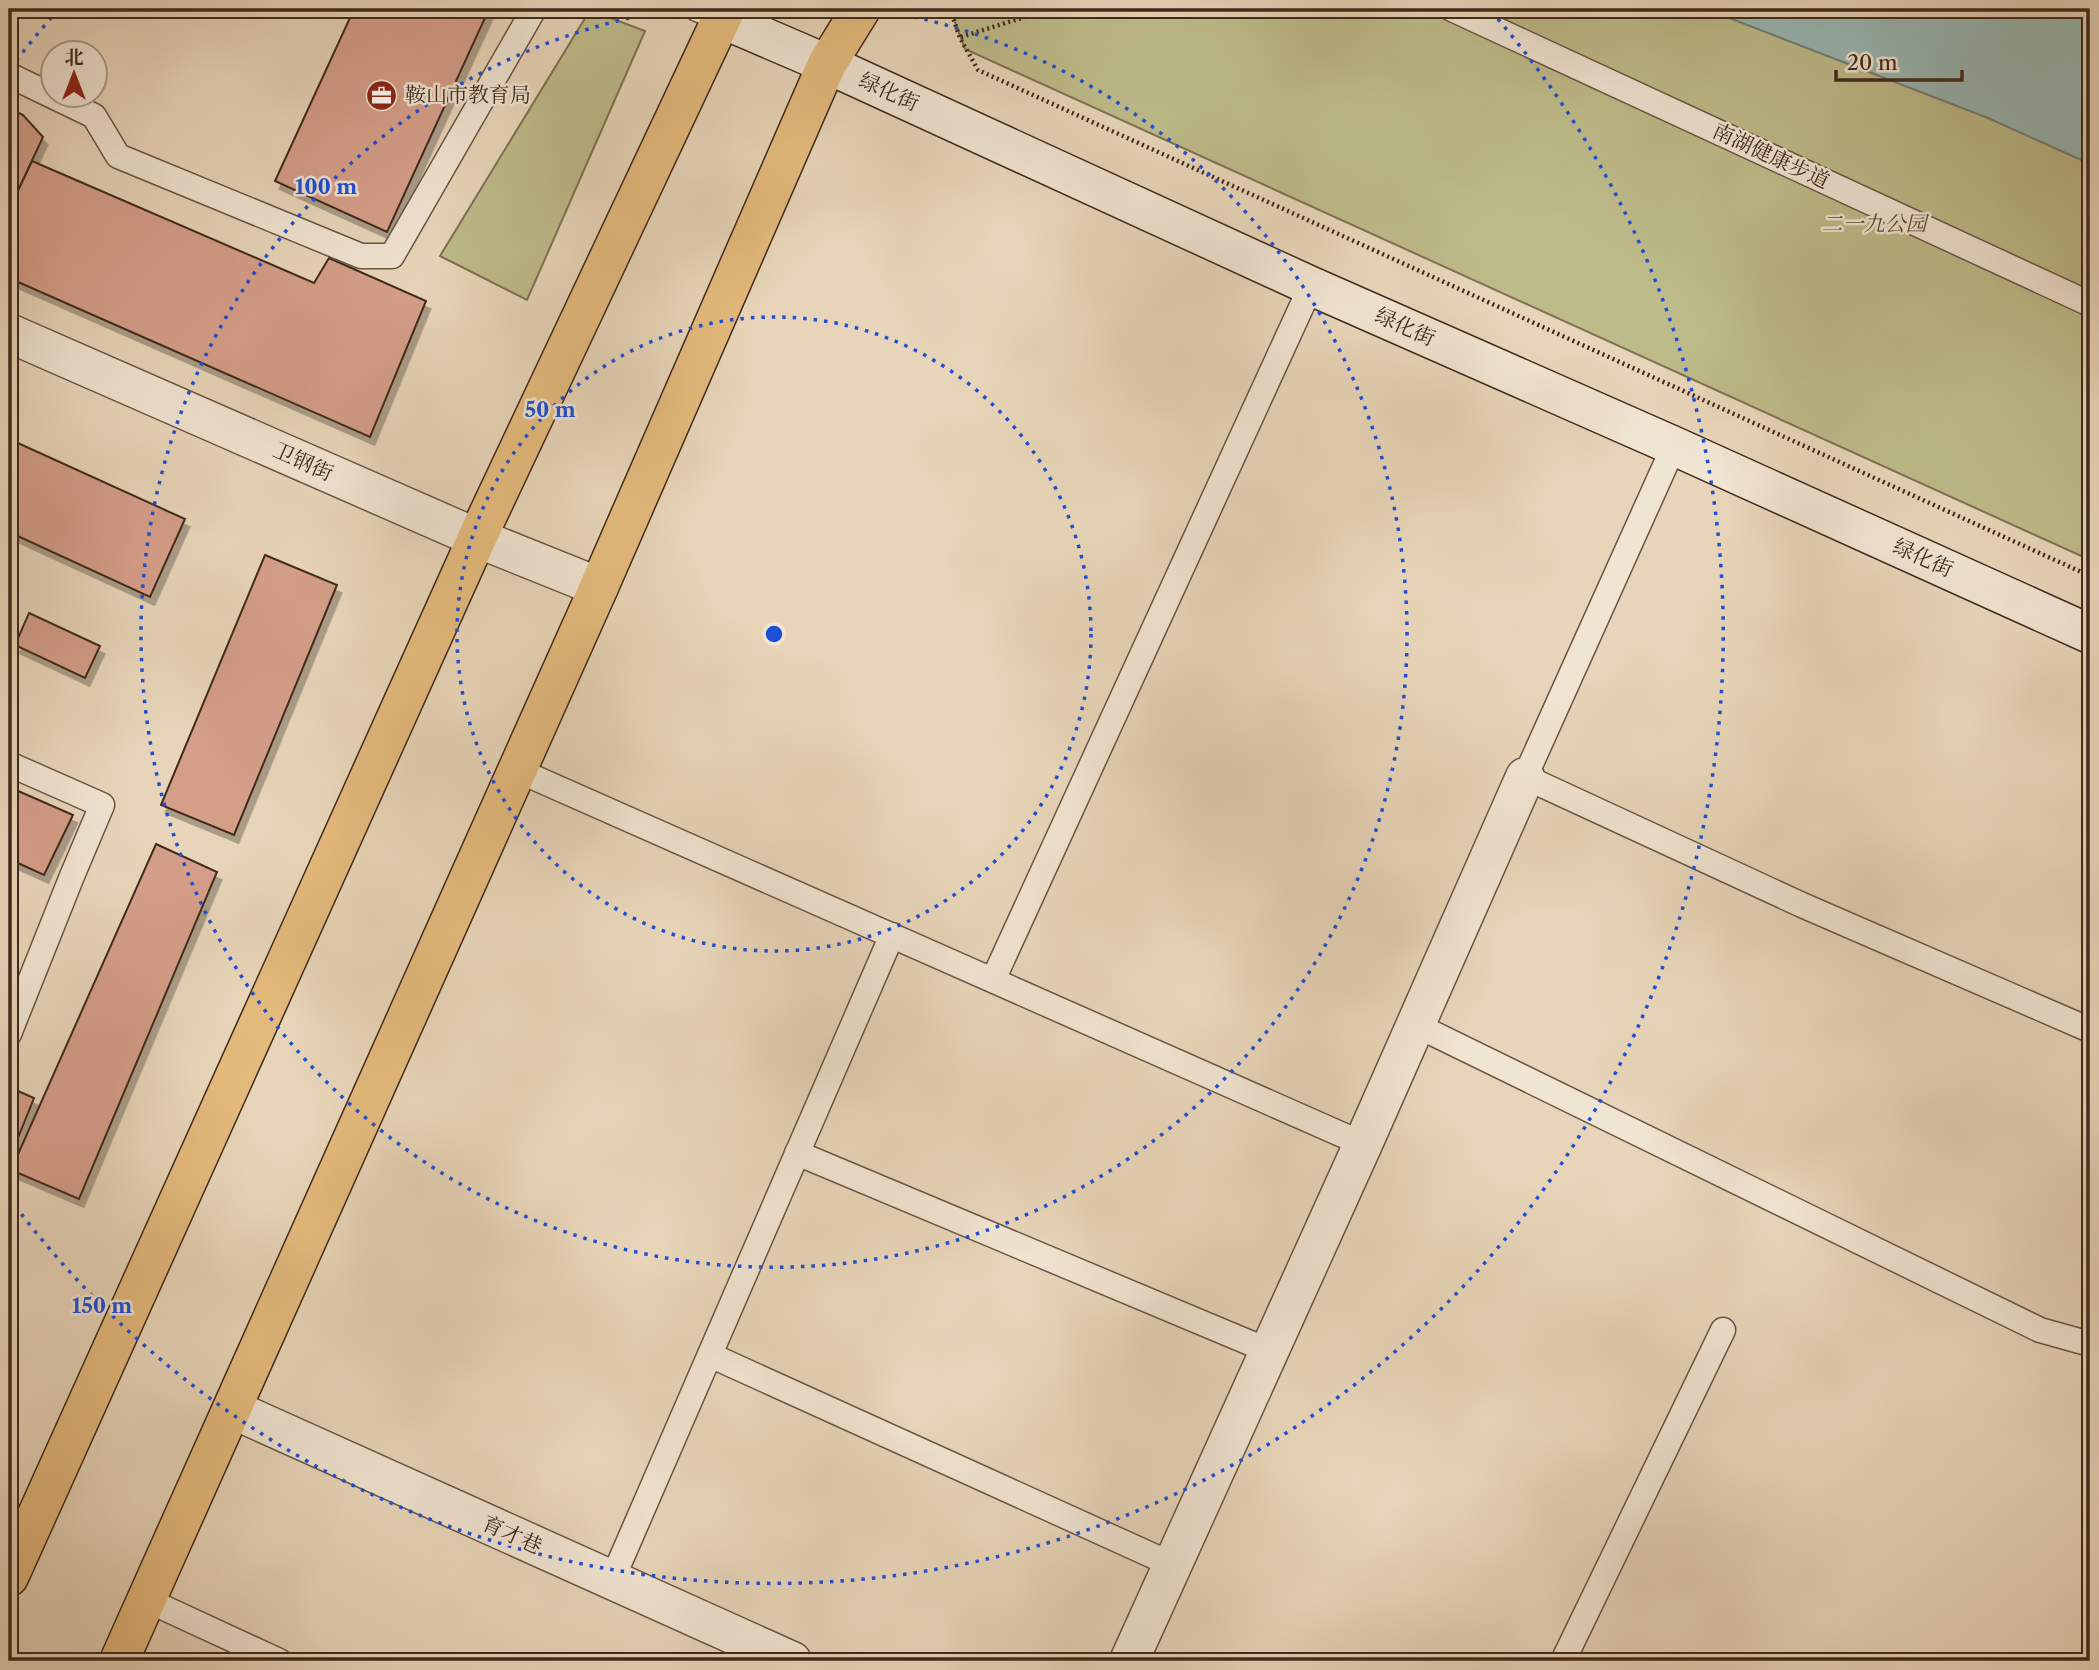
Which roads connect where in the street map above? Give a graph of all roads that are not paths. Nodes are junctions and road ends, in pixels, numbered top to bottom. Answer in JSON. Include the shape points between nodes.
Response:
{"nodes":[{"id":1,"x":534,"y":9,"type":"edge"},
{"id":2,"x":861,"y":9,"type":"edge"},
{"id":3,"x":1452,"y":9,"type":"edge"},
{"id":4,"x":715,"y":12,"type":"edge"},
{"id":5,"x":827,"y":64,"type":"junction"},
{"id":6,"x":9,"y":75,"type":"edge"},
{"id":7,"x":1311,"y":286,"type":"junction"},
{"id":8,"x":2090,"y":304,"type":"edge"},
{"id":9,"x":9,"y":333,"type":"edge"},
{"id":10,"x":1674,"y":446,"type":"junction"},
{"id":11,"x":477,"y":538,"type":"junction"},
{"id":12,"x":599,"y":587,"type":"junction"},
{"id":13,"x":2090,"y":634,"type":"edge"},
{"id":14,"x":9,"y":764,"type":"edge"},
{"id":15,"x":517,"y":769,"type":"junction"},
{"id":16,"x":1525,"y":777,"type":"junction"},
{"id":17,"x":892,"y":936,"type":"junction"},
{"id":18,"x":993,"y":980,"type":"junction"},
{"id":19,"x":1416,"y":1025,"type":"junction"},
{"id":20,"x":2090,"y":1030,"type":"edge"},
{"id":21,"x":9,"y":1034,"type":"edge"},
{"id":22,"x":1363,"y":1144,"type":"junction"},
{"id":23,"x":797,"y":1153,"type":"junction"},
{"id":24,"x":1723,"y":1330,"type":"dead end"},
{"id":25,"x":2090,"y":1344,"type":"edge"},
{"id":26,"x":1269,"y":1351,"type":"junction"},
{"id":27,"x":710,"y":1355,"type":"junction"},
{"id":28,"x":232,"y":1409,"type":"junction"},
{"id":29,"x":1173,"y":1565,"type":"junction"},
{"id":30,"x":9,"y":1577,"type":"edge"},
{"id":31,"x":612,"y":1580,"type":"junction"},
{"id":32,"x":146,"y":1600,"type":"junction"},
{"id":33,"x":119,"y":1661,"type":"edge"},
{"id":34,"x":279,"y":1661,"type":"edge"},
{"id":35,"x":792,"y":1661,"type":"edge"},
{"id":36,"x":1129,"y":1661,"type":"edge"},
{"id":37,"x":1563,"y":1661,"type":"edge"}],
"edges":[{"from":1,"to":6,"type":"lane","via":[[392,256],[361,256],[118,156],[94,116]]},
{"from":2,"to":5,"type":"main road"},
{"from":3,"to":8,"type":"lane","name":"南湖健康步道"},
{"from":4,"to":5,"type":"street","name":"绿化街"},
{"from":4,"to":11,"type":"main road"},
{"from":5,"to":7,"type":"street","name":"绿化街"},
{"from":5,"to":12,"type":"main road"},
{"from":7,"to":10,"type":"street","name":"绿化街"},
{"from":7,"to":18,"type":"lane"},
{"from":9,"to":11,"type":"street","name":"卫钢街"},
{"from":10,"to":13,"type":"street","name":"绿化街"},
{"from":10,"to":16,"type":"lane"},
{"from":11,"to":12,"type":"street","name":"卫钢街"},
{"from":11,"to":30,"type":"main road"},
{"from":12,"to":15,"type":"main road"},
{"from":14,"to":21,"type":"lane","via":[[102,805]]},
{"from":15,"to":17,"type":"lane"},
{"from":15,"to":28,"type":"main road"},
{"from":16,"to":19,"type":"street"},
{"from":16,"to":20,"type":"lane","via":[[1802,905]]},
{"from":17,"to":18,"type":"lane"},
{"from":17,"to":23,"type":"lane"},
{"from":18,"to":22,"type":"lane"},
{"from":19,"to":22,"type":"street"},
{"from":19,"to":25,"type":"lane","via":[[2040,1330]]},
{"from":22,"to":26,"type":"street"},
{"from":23,"to":26,"type":"lane"},
{"from":23,"to":27,"type":"lane"},
{"from":24,"to":37,"type":"lane"},
{"from":26,"to":29,"type":"street"},
{"from":27,"to":29,"type":"lane"},
{"from":27,"to":31,"type":"lane"},
{"from":28,"to":31,"type":"street","name":"育才巷"},
{"from":28,"to":32,"type":"main road"},
{"from":29,"to":36,"type":"street"},
{"from":31,"to":35,"type":"street","name":"育才巷"},
{"from":32,"to":33,"type":"main road"},
{"from":32,"to":34,"type":"lane"}]}
